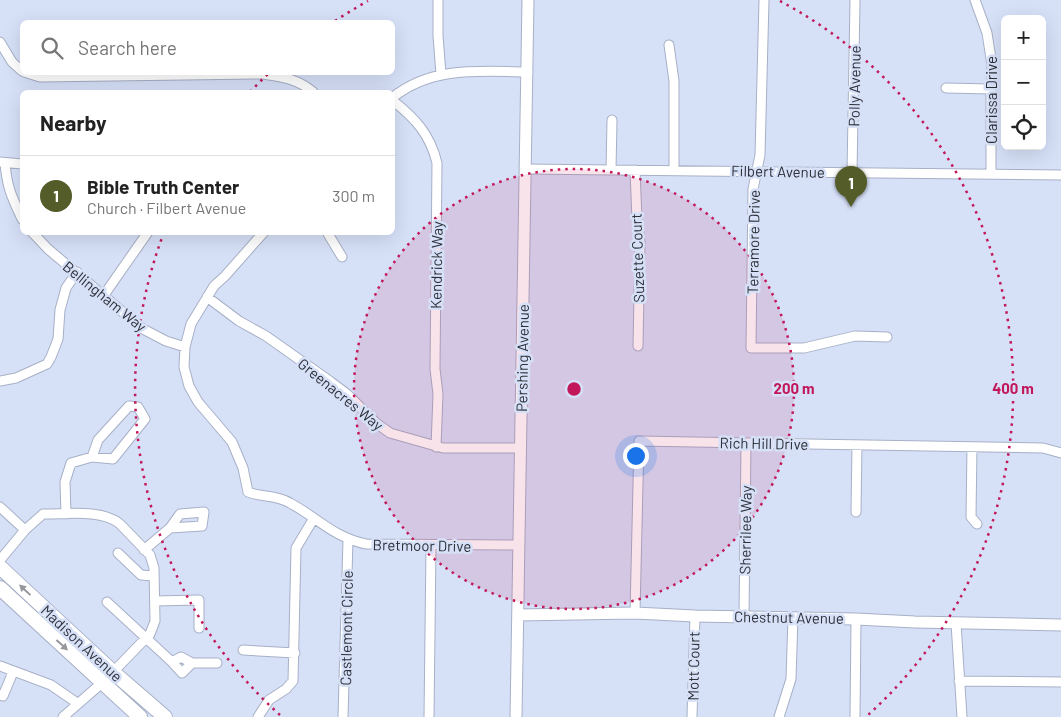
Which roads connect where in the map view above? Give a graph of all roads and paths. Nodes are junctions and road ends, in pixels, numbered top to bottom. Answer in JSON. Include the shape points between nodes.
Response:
{"nodes":[{"id":1,"x":438,"y":0,"type":"edge"},
{"id":2,"x":528,"y":0,"type":"edge"},
{"id":3,"x":764,"y":0,"type":"edge"},
{"id":4,"x":855,"y":0,"type":"edge"},
{"id":5,"x":975,"y":0,"type":"edge"},
{"id":6,"x":0,"y":42,"type":"edge"},
{"id":7,"x":669,"y":45,"type":"dead end"},
{"id":8,"x":20,"y":69,"type":"edge"},
{"id":9,"x":528,"y":72,"type":"junction"},
{"id":10,"x":441,"y":74,"type":"junction"},
{"id":11,"x":33,"y":75,"type":"edge"},
{"id":12,"x":189,"y":75,"type":"edge"},
{"id":13,"x":270,"y":75,"type":"edge"},
{"id":14,"x":946,"y":88,"type":"dead end"},
{"id":15,"x":991,"y":89,"type":"junction"},
{"id":16,"x":311,"y":90,"type":"edge"},
{"id":17,"x":395,"y":97,"type":"edge"},
{"id":18,"x":395,"y":102,"type":"edge"},
{"id":19,"x":612,"y":120,"type":"dead end"},
{"id":20,"x":3,"y":162,"type":"edge"},
{"id":21,"x":20,"y":164,"type":"edge"},
{"id":22,"x":526,"y":169,"type":"junction"},
{"id":23,"x":611,"y":170,"type":"junction"},
{"id":24,"x":634,"y":170,"type":"junction"},
{"id":25,"x":674,"y":170,"type":"junction"},
{"id":26,"x":756,"y":170,"type":"junction"},
{"id":27,"x":852,"y":173,"type":"junction"},
{"id":28,"x":991,"y":173,"type":"junction"},
{"id":29,"x":1061,"y":175,"type":"edge"},
{"id":30,"x":20,"y":215,"type":"edge"},
{"id":31,"x":35,"y":235,"type":"edge"},
{"id":32,"x":146,"y":235,"type":"edge"},
{"id":33,"x":261,"y":235,"type":"edge"},
{"id":34,"x":329,"y":235,"type":"edge"},
{"id":35,"x":342,"y":257,"type":"dead end"},
{"id":36,"x":77,"y":272,"type":"junction"},
{"id":37,"x":104,"y":295,"type":"junction"},
{"id":38,"x":207,"y":297,"type":"junction"},
{"id":39,"x":886,"y":337,"type":"dead end"},
{"id":40,"x":638,"y":346,"type":"dead end"},
{"id":41,"x":185,"y":347,"type":"junction"},
{"id":42,"x":0,"y":381,"type":"edge"},
{"id":43,"x":746,"y":443,"type":"junction"},
{"id":44,"x":857,"y":445,"type":"junction"},
{"id":45,"x":436,"y":447,"type":"junction"},
{"id":46,"x":972,"y":447,"type":"junction"},
{"id":47,"x":520,"y":448,"type":"junction"},
{"id":48,"x":1061,"y":453,"type":"edge"},
{"id":49,"x":92,"y":456,"type":"junction"},
{"id":50,"x":0,"y":507,"type":"edge"},
{"id":51,"x":856,"y":512,"type":"dead end"},
{"id":52,"x":66,"y":514,"type":"junction"},
{"id":53,"x":314,"y":518,"type":"junction"},
{"id":54,"x":977,"y":524,"type":"dead end"},
{"id":55,"x":170,"y":528,"type":"dead end"},
{"id":56,"x":25,"y":530,"type":"junction"},
{"id":57,"x":348,"y":539,"type":"junction"},
{"id":58,"x":519,"y":545,"type":"junction"},
{"id":59,"x":432,"y":546,"type":"junction"},
{"id":60,"x":144,"y":550,"type":"junction"},
{"id":61,"x":118,"y":553,"type":"dead end"},
{"id":62,"x":0,"y":560,"type":"edge"},
{"id":63,"x":0,"y":567,"type":"edge"},
{"id":64,"x":154,"y":576,"type":"junction"},
{"id":65,"x":0,"y":588,"type":"edge"},
{"id":66,"x":155,"y":601,"type":"junction"},
{"id":67,"x":107,"y":602,"type":"dead end"},
{"id":68,"x":635,"y":613,"type":"junction"},
{"id":69,"x":518,"y":615,"type":"junction"},
{"id":70,"x":694,"y":616,"type":"junction"},
{"id":71,"x":744,"y":616,"type":"junction"},
{"id":72,"x":793,"y":617,"type":"junction"},
{"id":73,"x":856,"y":619,"type":"junction"},
{"id":74,"x":956,"y":623,"type":"junction"},
{"id":75,"x":1061,"y":624,"type":"edge"},
{"id":76,"x":200,"y":628,"type":"dead end"},
{"id":77,"x":146,"y":639,"type":"junction"},
{"id":78,"x":243,"y":650,"type":"dead end"},
{"id":79,"x":295,"y":652,"type":"junction"},
{"id":80,"x":172,"y":662,"type":"junction"},
{"id":81,"x":192,"y":663,"type":"junction"},
{"id":82,"x":217,"y":663,"type":"dead end"},
{"id":83,"x":0,"y":666,"type":"edge"},
{"id":84,"x":13,"y":672,"type":"junction"},
{"id":85,"x":113,"y":672,"type":"junction"},
{"id":86,"x":959,"y":681,"type":"junction"},
{"id":87,"x":102,"y":682,"type":"junction"},
{"id":88,"x":1061,"y":682,"type":"edge"},
{"id":89,"x":0,"y":695,"type":"edge"},
{"id":90,"x":77,"y":703,"type":"junction"},
{"id":91,"x":63,"y":717,"type":"edge"},
{"id":92,"x":140,"y":717,"type":"edge"},
{"id":93,"x":165,"y":717,"type":"edge"},
{"id":94,"x":258,"y":717,"type":"edge"},
{"id":95,"x":343,"y":717,"type":"edge"},
{"id":96,"x":429,"y":717,"type":"edge"},
{"id":97,"x":516,"y":717,"type":"edge"},
{"id":98,"x":692,"y":717,"type":"edge"},
{"id":99,"x":779,"y":717,"type":"edge"},
{"id":100,"x":855,"y":717,"type":"edge"},
{"id":101,"x":962,"y":717,"type":"edge"}],
"edges":[{"from":1,"to":10,"type":"street"},
{"from":2,"to":9,"type":"street","name":"Pershing Avenue"},
{"from":3,"to":26,"type":"street","name":"Terramore Drive","via":[[760,154]]},
{"from":4,"to":27,"type":"street","name":"Polly Avenue"},
{"from":5,"to":15,"type":"street","name":"Clarissa Drive","via":[[991,49]]},
{"from":6,"to":8,"type":"street"},
{"from":7,"to":25,"type":"street","via":[[674,81]]},
{"from":9,"to":10,"type":"street"},
{"from":9,"to":22,"type":"street","name":"Pershing Avenue"},
{"from":10,"to":17,"type":"street","via":[[414,84]]},
{"from":11,"to":12,"type":"street"},
{"from":13,"to":16,"type":"street","via":[[284,77]]},
{"from":14,"to":15,"type":"street"},
{"from":15,"to":28,"type":"street","name":"Clarissa Drive"},
{"from":18,"to":45,"type":"street","name":"Kendrick Way","via":[[419,124],[437,163]]},
{"from":19,"to":23,"type":"street"},
{"from":20,"to":21,"type":"street"},
{"from":20,"to":30,"type":"street","via":[[12,200]]},
{"from":22,"to":23,"type":"street","name":"Filbert Avenue"},
{"from":22,"to":47,"type":"street","name":"Pershing Avenue"},
{"from":23,"to":24,"type":"street","name":"Filbert Avenue"},
{"from":24,"to":25,"type":"street","name":"Filbert Avenue"},
{"from":24,"to":40,"type":"street","name":"Suzette Court","via":[[640,242]]},
{"from":25,"to":26,"type":"street","name":"Filbert Avenue"},
{"from":26,"to":27,"type":"street","name":"Filbert Avenue"},
{"from":26,"to":39,"type":"street","name":"Terramore Drive","via":[[751,348],[804,348],[855,336]]},
{"from":27,"to":28,"type":"street","name":"Filbert Avenue"},
{"from":28,"to":29,"type":"street","name":"Filbert Avenue"},
{"from":31,"to":36,"type":"street","name":"Bellingham Way"},
{"from":32,"to":37,"type":"street"},
{"from":33,"to":38,"type":"street"},
{"from":34,"to":35,"type":"street"},
{"from":36,"to":37,"type":"street","name":"Bellingham Way"},
{"from":36,"to":42,"type":"street","via":[[66,288],[60,310],[58,339],[47,364]]},
{"from":37,"to":41,"type":"street","name":"Bellingham Way","via":[[143,329]]},
{"from":38,"to":41,"type":"street","via":[[191,324]]},
{"from":38,"to":45,"type":"street","name":"Greenacres Way","via":[[331,382],[390,433]]},
{"from":41,"to":53,"type":"street","name":"Bretmoor Drive","via":[[184,367],[189,386],[198,402],[232,442],[244,468],[248,492],[278,497]]},
{"from":43,"to":44,"type":"street","name":"Rich Hill Drive"},
{"from":43,"to":68,"type":"street","name":"Rich Hill Drive","via":[[639,441]]},
{"from":43,"to":71,"type":"street","name":"Sherrilee Way"},
{"from":44,"to":46,"type":"street","name":"Rich Hill Drive"},
{"from":44,"to":51,"type":"street"},
{"from":45,"to":47,"type":"street","name":"Greenacres Way"},
{"from":46,"to":48,"type":"street","name":"Rich Hill Drive","via":[[1043,448]]},
{"from":46,"to":54,"type":"street","via":[[971,517]]},
{"from":47,"to":58,"type":"street","name":"Pershing Avenue"},
{"from":49,"to":49,"type":"street","via":[[113,460],[145,419],[138,407],[129,406],[98,440]]},
{"from":49,"to":52,"type":"street","via":[[71,463],[65,482]]},
{"from":50,"to":56,"type":"street"},
{"from":52,"to":56,"type":"street","via":[[43,514]]},
{"from":52,"to":60,"type":"street","via":[[100,515],[116,520]]},
{"from":53,"to":57,"type":"street","name":"Bretmoor Drive"},
{"from":53,"to":79,"type":"street","via":[[296,548]]},
{"from":55,"to":60,"type":"street"},
{"from":56,"to":62,"type":"street"},
{"from":57,"to":59,"type":"street","name":"Bretmoor Drive","via":[[372,545]]},
{"from":57,"to":95,"type":"street","name":"Castlemont Circle"},
{"from":58,"to":59,"type":"street","name":"Bretmoor Drive"},
{"from":58,"to":69,"type":"street","name":"Pershing Avenue"},
{"from":59,"to":96,"type":"street"},
{"from":60,"to":64,"type":"street","via":[[150,555]]},
{"from":61,"to":64,"type":"street","via":[[141,575]]},
{"from":85,"to":63,"type":"main road","name":"Madison Avenue","one_way":true},
{"from":64,"to":66,"type":"street"},
{"from":65,"to":87,"type":"main road","name":"Madison Avenue","one_way":true},
{"from":66,"to":76,"type":"street","via":[[200,600]]},
{"from":66,"to":77,"type":"street","via":[[154,628]]},
{"from":67,"to":77,"type":"street"},
{"from":68,"to":69,"type":"street","name":"Chestnut Avenue"},
{"from":68,"to":70,"type":"street","name":"Chestnut Avenue"},
{"from":69,"to":97,"type":"street","name":"Pershing Avenue"},
{"from":70,"to":71,"type":"street","name":"Chestnut Avenue"},
{"from":70,"to":98,"type":"street","name":"Mott Court"},
{"from":71,"to":72,"type":"street","name":"Chestnut Avenue"},
{"from":72,"to":73,"type":"street","name":"Chestnut Avenue"},
{"from":72,"to":99,"type":"street","via":[[791,679]]},
{"from":73,"to":74,"type":"street","name":"Chestnut Avenue"},
{"from":73,"to":100,"type":"street"},
{"from":74,"to":75,"type":"street","name":"Chestnut Avenue"},
{"from":74,"to":86,"type":"street"},
{"from":77,"to":80,"type":"street"},
{"from":77,"to":85,"type":"street"},
{"from":78,"to":79,"type":"street"},
{"from":79,"to":94,"type":"street","via":[[293,681],[269,700]]},
{"from":80,"to":81,"type":"street","via":[[181,657]]},
{"from":80,"to":81,"type":"street","via":[[182,673]]},
{"from":81,"to":82,"type":"street"},
{"from":83,"to":84,"type":"street"},
{"from":84,"to":89,"type":"street","via":[[3,696]]},
{"from":84,"to":90,"type":"street","via":[[51,685]]},
{"from":85,"to":93,"type":"main road","name":"Madison Avenue"},
{"from":86,"to":88,"type":"street"},
{"from":86,"to":101,"type":"street"},
{"from":87,"to":90,"type":"street"},
{"from":87,"to":92,"type":"main road","name":"Madison Avenue"},
{"from":90,"to":91,"type":"street"}]}
